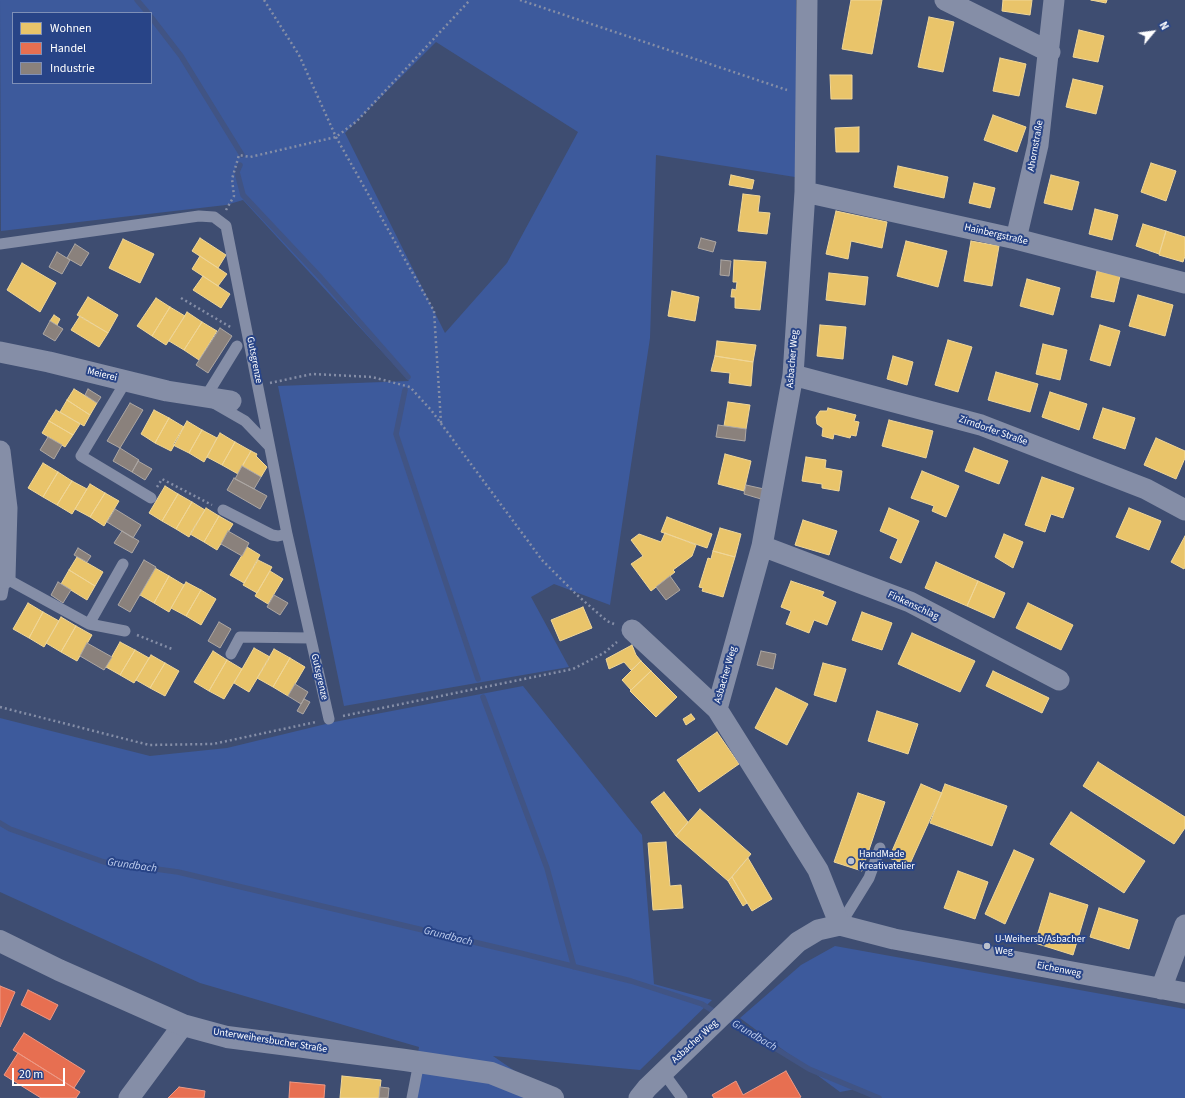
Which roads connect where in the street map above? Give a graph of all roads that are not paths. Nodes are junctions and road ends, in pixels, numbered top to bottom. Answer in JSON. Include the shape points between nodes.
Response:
{"nodes":[{"id":1,"x":807,"y":0,"type":"edge"},
{"id":2,"x":945,"y":0,"type":"edge"},
{"id":3,"x":1054,"y":0,"type":"edge"},
{"id":4,"x":1050,"y":52,"type":"junction"},
{"id":5,"x":805,"y":192,"type":"junction"},
{"id":6,"x":1016,"y":239,"type":"junction"},
{"id":7,"x":0,"y":244,"type":"edge"},
{"id":8,"x":1185,"y":283,"type":"edge"},
{"id":9,"x":237,"y":346,"type":"dead end"},
{"id":10,"x":0,"y":352,"type":"edge"},
{"id":11,"x":794,"y":375,"type":"junction"},
{"id":12,"x":126,"y":381,"type":"junction"},
{"id":13,"x":204,"y":398,"type":"junction"},
{"id":14,"x":231,"y":401,"type":"dead end"},
{"id":15,"x":271,"y":448,"type":"junction"},
{"id":16,"x":0,"y":455,"type":"edge"},
{"id":17,"x":151,"y":498,"type":"road end"},
{"id":18,"x":223,"y":510,"type":"road end"},
{"id":19,"x":1185,"y":510,"type":"edge"},
{"id":20,"x":287,"y":534,"type":"junction"},
{"id":21,"x":762,"y":546,"type":"junction"},
{"id":22,"x":124,"y":564,"type":"dead end"},
{"id":23,"x":3,"y":586,"type":"edge"},
{"id":24,"x":89,"y":624,"type":"junction"},
{"id":25,"x":125,"y":630,"type":"road end"},
{"id":26,"x":632,"y":630,"type":"road end"},
{"id":27,"x":310,"y":638,"type":"junction"},
{"id":28,"x":232,"y":654,"type":"dead end"},
{"id":29,"x":1059,"y":680,"type":"dead end"},
{"id":30,"x":717,"y":709,"type":"junction"},
{"id":31,"x":329,"y":719,"type":"dead end"},
{"id":32,"x":880,"y":848,"type":"dead end"},
{"id":33,"x":840,"y":925,"type":"junction"},
{"id":34,"x":1185,"y":925,"type":"edge"},
{"id":35,"x":0,"y":941,"type":"edge"},
{"id":36,"x":1162,"y":989,"type":"junction"},
{"id":37,"x":1185,"y":993,"type":"edge"},
{"id":38,"x":182,"y":1025,"type":"junction"},
{"id":39,"x":419,"y":1062,"type":"junction"},
{"id":40,"x":663,"y":1072,"type":"junction"},
{"id":41,"x":129,"y":1098,"type":"edge"},
{"id":42,"x":412,"y":1098,"type":"edge"},
{"id":43,"x":553,"y":1098,"type":"edge"},
{"id":44,"x":639,"y":1098,"type":"edge"},
{"id":45,"x":682,"y":1098,"type":"edge"}],
"edges":[{"from":1,"to":5,"type":"street","name":"Asbacher Weg"},
{"from":2,"to":4,"type":"street"},
{"from":3,"to":4,"type":"street","name":"Ahornstraße"},
{"from":4,"to":6,"type":"street","name":"Ahornstraße","via":[[1038,145]]},
{"from":5,"to":6,"type":"street","name":"Hainbergstraße"},
{"from":5,"to":11,"type":"street","name":"Asbacher Weg"},
{"from":6,"to":8,"type":"street","name":"Hainbergstraße"},
{"from":7,"to":15,"type":"lane","name":"Gutsgrenze","via":[[199,216],[220,220],[228,233]]},
{"from":9,"to":13,"type":"lane"},
{"from":10,"to":12,"type":"street","name":"Meierei"},
{"from":11,"to":19,"type":"street","name":"Zirndorfer Straße","via":[[981,425],[1146,489]]},
{"from":11,"to":21,"type":"street","name":"Asbacher Weg"},
{"from":12,"to":13,"type":"street","name":"Meierei"},
{"from":12,"to":17,"type":"lane","via":[[81,456]]},
{"from":13,"to":14,"type":"street","name":"Meierei"},
{"from":13,"to":15,"type":"lane","name":"Meierei","via":[[245,421]]},
{"from":15,"to":20,"type":"lane","name":"Gutsgrenze"},
{"from":16,"to":23,"type":"street","via":[[7,508]]},
{"from":18,"to":20,"type":"lane","via":[[272,535]]},
{"from":20,"to":27,"type":"lane","name":"Gutsgrenze"},
{"from":21,"to":29,"type":"street","name":"Finkenschlag","via":[[910,602]]},
{"from":21,"to":30,"type":"street","name":"Asbacher Weg"},
{"from":22,"to":24,"type":"lane"},
{"from":23,"to":24,"type":"lane"},
{"from":24,"to":25,"type":"lane"},
{"from":26,"to":30,"type":"street","name":"Asbacher Weg"},
{"from":27,"to":28,"type":"lane","via":[[240,637]]},
{"from":27,"to":31,"type":"lane","name":"Gutsgrenze"},
{"from":30,"to":33,"type":"street","name":"Asbacher Weg","via":[[818,870]]},
{"from":32,"to":33,"type":"lane","via":[[865,884]]},
{"from":33,"to":36,"type":"street","name":"Eichenweg","via":[[894,938]]},
{"from":33,"to":40,"type":"street","name":"Asbacher Weg","via":[[818,930],[798,942]]},
{"from":34,"to":36,"type":"street"},
{"from":35,"to":38,"type":"street","name":"Unterweihersbucher Straße"},
{"from":36,"to":37,"type":"street","name":"Eichenweg"},
{"from":38,"to":39,"type":"street","name":"Unterweihersbucher Straße","via":[[227,1036]]},
{"from":38,"to":41,"type":"street"},
{"from":39,"to":42,"type":"lane"},
{"from":39,"to":43,"type":"street","name":"Unterweihersbucher Straße","via":[[491,1073]]},
{"from":40,"to":44,"type":"street","name":"Asbacher Weg"},
{"from":40,"to":45,"type":"lane"}]}
